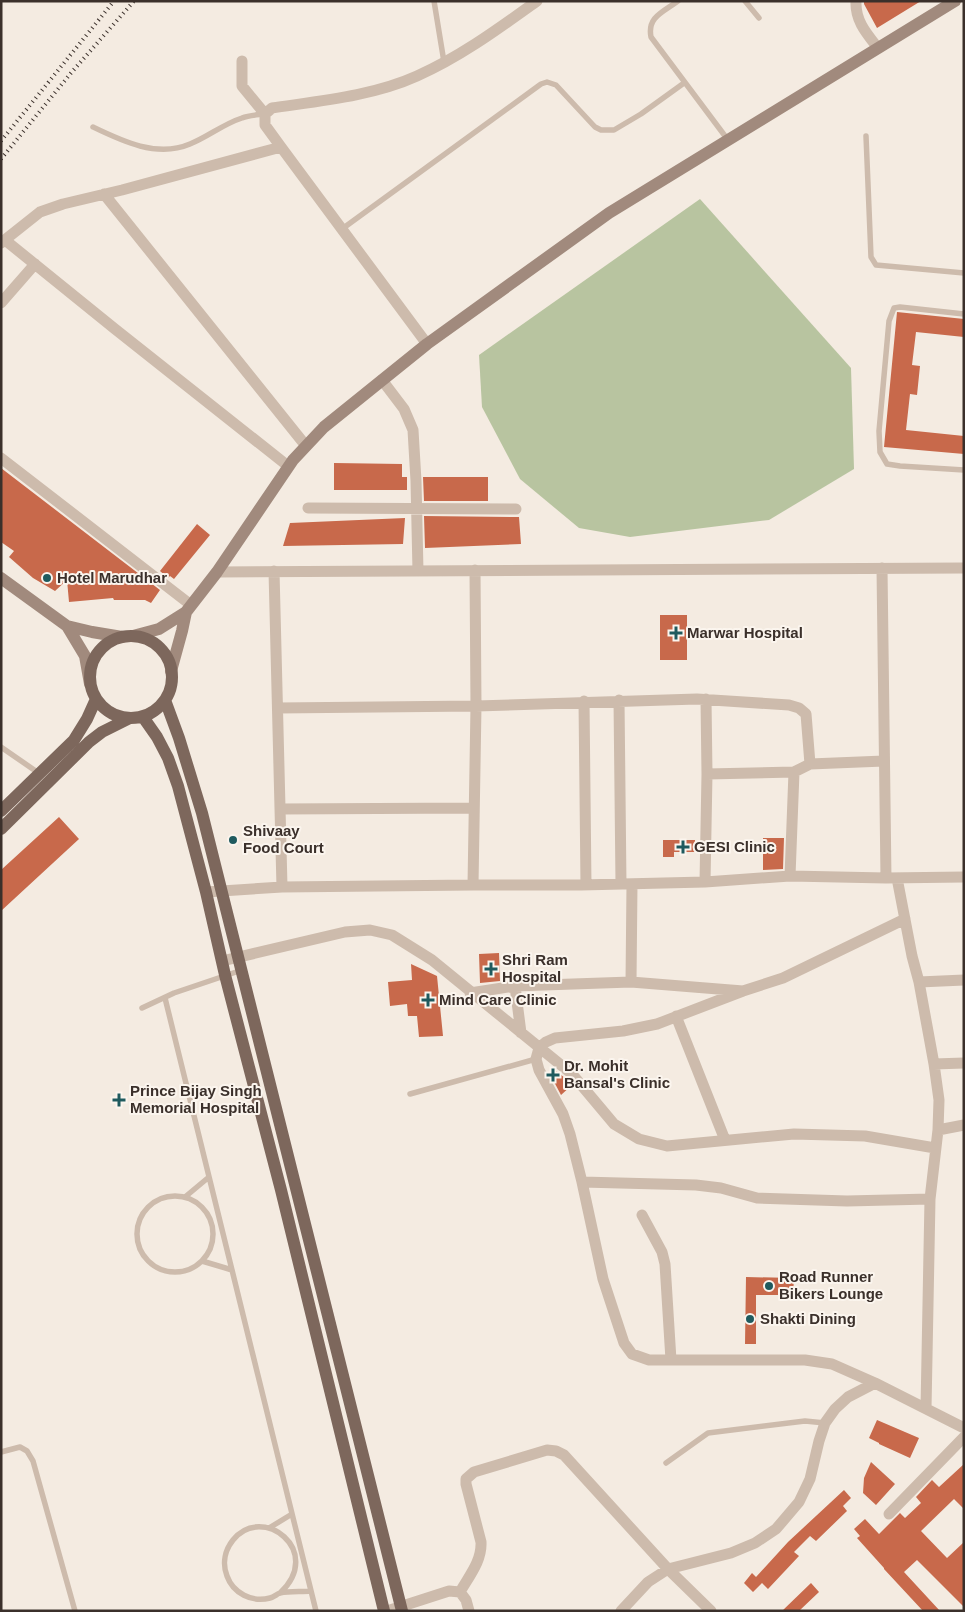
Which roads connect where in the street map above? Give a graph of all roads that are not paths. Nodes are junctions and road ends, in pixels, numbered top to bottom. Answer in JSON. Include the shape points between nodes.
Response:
{"nodes":[{"id":1,"x":434,"y":1,"type":"edge"},
{"id":2,"x":537,"y":1,"type":"edge"},
{"id":3,"x":678,"y":1,"type":"edge"},
{"id":4,"x":745,"y":1,"type":"edge"},
{"id":5,"x":856,"y":1,"type":"edge"},
{"id":6,"x":956,"y":1,"type":"edge"},
{"id":7,"x":759,"y":18,"type":"dead end"},
{"id":8,"x":878,"y":48,"type":"junction"},
{"id":9,"x":242,"y":61,"type":"dead end"},
{"id":10,"x":444,"y":62,"type":"junction"},
{"id":11,"x":684,"y":83,"type":"junction"},
{"id":12,"x":265,"y":114,"type":"junction"},
{"id":13,"x":93,"y":127,"type":"dead end"},
{"id":14,"x":866,"y":136,"type":"dead end"},
{"id":15,"x":728,"y":140,"type":"junction"},
{"id":16,"x":281,"y":147,"type":"junction"},
{"id":17,"x":104,"y":194,"type":"junction"},
{"id":18,"x":342,"y":229,"type":"junction"},
{"id":19,"x":3,"y":242,"type":"edge"},
{"id":20,"x":36,"y":264,"type":"junction"},
{"id":21,"x":964,"y":273,"type":"edge"},
{"id":22,"x":1,"y":303,"type":"edge"},
{"id":23,"x":964,"y":314,"type":"edge"},
{"id":24,"x":427,"y":344,"type":"junction"},
{"id":25,"x":382,"y":380,"type":"junction"},
{"id":26,"x":306,"y":446,"type":"junction"},
{"id":27,"x":1,"y":458,"type":"edge"},
{"id":28,"x":288,"y":466,"type":"junction"},
{"id":29,"x":964,"y":470,"type":"edge"},
{"id":30,"x":308,"y":508,"type":"dead end"},
{"id":31,"x":417,"y":509,"type":"junction"},
{"id":32,"x":516,"y":509,"type":"dead end"},
{"id":33,"x":882,"y":568,"type":"junction"},
{"id":34,"x":964,"y":568,"type":"edge"},
{"id":35,"x":475,"y":570,"type":"junction"},
{"id":36,"x":274,"y":571,"type":"junction"},
{"id":37,"x":418,"y":571,"type":"junction"},
{"id":38,"x":217,"y":572,"type":"junction"},
{"id":39,"x":1,"y":578,"type":"edge"},
{"id":40,"x":188,"y":609,"type":"junction"},
{"id":41,"x":67,"y":626,"type":"junction"},
{"id":42,"x":127,"y":637,"type":"junction"},
{"id":43,"x":171,"y":671,"type":"junction"},
{"id":44,"x":90,"y":684,"type":"junction"},
{"id":45,"x":96,"y":699,"type":"junction"},
{"id":46,"x":706,"y":699,"type":"junction"},
{"id":47,"x":165,"y":700,"type":"junction"},
{"id":48,"x":619,"y":700,"type":"junction"},
{"id":49,"x":584,"y":701,"type":"junction"},
{"id":50,"x":476,"y":706,"type":"junction"},
{"id":51,"x":278,"y":708,"type":"junction"},
{"id":52,"x":143,"y":717,"type":"junction"},
{"id":53,"x":128,"y":718,"type":"junction"},
{"id":54,"x":1,"y":747,"type":"edge"},
{"id":55,"x":884,"y":761,"type":"junction"},
{"id":56,"x":810,"y":764,"type":"junction"},
{"id":57,"x":794,"y":772,"type":"junction"},
{"id":58,"x":40,"y":774,"type":"junction"},
{"id":59,"x":707,"y":774,"type":"junction"},
{"id":60,"x":474,"y":808,"type":"junction"},
{"id":61,"x":280,"y":809,"type":"junction"},
{"id":62,"x":1,"y":811,"type":"edge"},
{"id":63,"x":1,"y":829,"type":"edge"},
{"id":64,"x":790,"y":876,"type":"junction"},
{"id":65,"x":964,"y":877,"type":"edge"},
{"id":66,"x":892,"y":878,"type":"junction"},
{"id":67,"x":705,"y":882,"type":"junction"},
{"id":68,"x":626,"y":884,"type":"junction"},
{"id":69,"x":473,"y":885,"type":"junction"},
{"id":70,"x":586,"y":885,"type":"junction"},
{"id":71,"x":282,"y":887,"type":"junction"},
{"id":72,"x":222,"y":890,"type":"junction"},
{"id":73,"x":206,"y":892,"type":"junction"},
{"id":74,"x":905,"y":920,"type":"junction"},
{"id":75,"x":238,"y":956,"type":"junction"},
{"id":76,"x":222,"y":961,"type":"junction"},
{"id":77,"x":242,"y":970,"type":"junction"},
{"id":78,"x":225,"y":975,"type":"junction"},
{"id":79,"x":964,"y":980,"type":"edge"},
{"id":80,"x":631,"y":982,"type":"junction"},
{"id":81,"x":919,"y":982,"type":"junction"},
{"id":82,"x":515,"y":986,"type":"junction"},
{"id":83,"x":743,"y":990,"type":"junction"},
{"id":84,"x":470,"y":992,"type":"junction"},
{"id":85,"x":165,"y":998,"type":"junction"},
{"id":86,"x":142,"y":1008,"type":"dead end"},
{"id":87,"x":676,"y":1016,"type":"junction"},
{"id":88,"x":520,"y":1033,"type":"junction"},
{"id":89,"x":538,"y":1053,"type":"junction"},
{"id":90,"x":964,"y":1063,"type":"edge"},
{"id":91,"x":934,"y":1064,"type":"junction"},
{"id":92,"x":410,"y":1094,"type":"dead end"},
{"id":93,"x":964,"y":1125,"type":"edge"},
{"id":94,"x":938,"y":1130,"type":"junction"},
{"id":95,"x":725,"y":1140,"type":"junction"},
{"id":96,"x":935,"y":1148,"type":"junction"},
{"id":97,"x":209,"y":1176,"type":"junction"},
{"id":98,"x":582,"y":1182,"type":"junction"},
{"id":99,"x":296,"y":1186,"type":"junction"},
{"id":100,"x":281,"y":1190,"type":"junction"},
{"id":101,"x":185,"y":1197,"type":"junction"},
{"id":102,"x":930,"y":1199,"type":"junction"},
{"id":103,"x":642,"y":1215,"type":"dead end"},
{"id":104,"x":202,"y":1260,"type":"junction"},
{"id":105,"x":232,"y":1270,"type":"junction"},
{"id":106,"x":339,"y":1358,"type":"junction"},
{"id":107,"x":671,"y":1360,"type":"junction"},
{"id":108,"x":324,"y":1364,"type":"junction"},
{"id":109,"x":875,"y":1383,"type":"junction"},
{"id":110,"x":926,"y":1409,"type":"junction"},
{"id":111,"x":825,"y":1423,"type":"junction"},
{"id":112,"x":964,"y":1428,"type":"edge"},
{"id":113,"x":964,"y":1437,"type":"edge"},
{"id":114,"x":1,"y":1452,"type":"edge"},
{"id":115,"x":666,"y":1463,"type":"dead end"},
{"id":116,"x":292,"y":1514,"type":"junction"},
{"id":117,"x":889,"y":1514,"type":"dead end"},
{"id":118,"x":269,"y":1528,"type":"junction"},
{"id":119,"x":668,"y":1569,"type":"junction"},
{"id":120,"x":311,"y":1591,"type":"junction"},
{"id":121,"x":460,"y":1592,"type":"junction"},
{"id":122,"x":280,"y":1594,"type":"junction"},
{"id":123,"x":401,"y":1608,"type":"edge"},
{"id":124,"x":75,"y":1611,"type":"edge"},
{"id":125,"x":316,"y":1611,"type":"edge"},
{"id":126,"x":385,"y":1611,"type":"edge"},
{"id":127,"x":469,"y":1611,"type":"edge"},
{"id":128,"x":621,"y":1611,"type":"edge"},
{"id":129,"x":711,"y":1611,"type":"edge"}],
"edges":[{"from":1,"to":10,"type":"lane"},
{"from":2,"to":10,"type":"street","via":[[469,49]]},
{"from":3,"to":11,"type":"lane","via":[[653,19],[649,27],[651,37]]},
{"from":4,"to":7,"type":"lane"},
{"from":5,"to":8,"type":"street","via":[[859,23]]},
{"from":6,"to":8,"type":"street"},
{"from":8,"to":15,"type":"street"},
{"from":9,"to":12,"type":"street","via":[[242,86]]},
{"from":10,"to":12,"type":"street","via":[[416,77],[368,92],[272,108]]},
{"from":11,"to":15,"type":"lane"},
{"from":11,"to":18,"type":"lane","via":[[614,130],[595,127],[556,85],[541,84]]},
{"from":12,"to":13,"type":"lane","via":[[244,117],[188,145],[167,149],[139,147]]},
{"from":12,"to":16,"type":"street","via":[[266,125]]},
{"from":14,"to":21,"type":"lane","via":[[871,257],[876,265]]},
{"from":15,"to":24,"type":"street","via":[[609,213]]},
{"from":16,"to":17,"type":"street"},
{"from":16,"to":18,"type":"street"},
{"from":17,"to":19,"type":"street","via":[[40,212]]},
{"from":17,"to":26,"type":"street"},
{"from":18,"to":24,"type":"street"},
{"from":19,"to":20,"type":"street"},
{"from":20,"to":22,"type":"street"},
{"from":20,"to":28,"type":"street"},
{"from":23,"to":29,"type":"lane","via":[[894,308],[889,321],[879,431],[880,452],[887,464]]},
{"from":24,"to":25,"type":"street"},
{"from":25,"to":26,"type":"street","via":[[324,427]]},
{"from":25,"to":31,"type":"street","via":[[404,408],[413,430]]},
{"from":26,"to":28,"type":"street"},
{"from":27,"to":40,"type":"street"},
{"from":28,"to":38,"type":"street"},
{"from":30,"to":31,"type":"street"},
{"from":31,"to":32,"type":"street"},
{"from":31,"to":37,"type":"street"},
{"from":33,"to":34,"type":"street"},
{"from":33,"to":35,"type":"street"},
{"from":33,"to":55,"type":"street"},
{"from":35,"to":37,"type":"street"},
{"from":35,"to":50,"type":"street"},
{"from":36,"to":37,"type":"street"},
{"from":36,"to":38,"type":"street"},
{"from":36,"to":51,"type":"street"},
{"from":38,"to":40,"type":"street"},
{"from":39,"to":41,"type":"street"},
{"from":40,"to":42,"type":"street","via":[[159,629]]},
{"from":40,"to":43,"type":"street"},
{"from":41,"to":42,"type":"street"},
{"from":41,"to":44,"type":"street","via":[[85,656]]},
{"from":42,"to":43,"type":"main road","via":[[146,639],[158,646],[167,657]]},
{"from":42,"to":44,"type":"main road","via":[[108,643],[97,654],[91,668]]},
{"from":43,"to":47,"type":"main road","via":[[170,691]]},
{"from":44,"to":45,"type":"main road"},
{"from":45,"to":53,"type":"main road","via":[[115,716]]},
{"from":45,"to":58,"type":"main road","via":[[74,740]]},
{"from":46,"to":48,"type":"street"},
{"from":46,"to":56,"type":"street","via":[[799,708],[806,714]]},
{"from":46,"to":59,"type":"street"},
{"from":47,"to":52,"type":"main road"},
{"from":47,"to":72,"type":"main road","via":[[190,772]]},
{"from":48,"to":49,"type":"street"},
{"from":48,"to":68,"type":"street"},
{"from":49,"to":50,"type":"street"},
{"from":49,"to":70,"type":"street"},
{"from":50,"to":51,"type":"street"},
{"from":50,"to":60,"type":"street"},
{"from":51,"to":61,"type":"street"},
{"from":52,"to":53,"type":"main road"},
{"from":52,"to":73,"type":"main road","via":[[168,758]]},
{"from":53,"to":63,"type":"main road","via":[[89,742]]},
{"from":54,"to":58,"type":"lane"},
{"from":55,"to":56,"type":"street"},
{"from":55,"to":66,"type":"street"},
{"from":56,"to":57,"type":"street"},
{"from":57,"to":59,"type":"street"},
{"from":57,"to":64,"type":"street"},
{"from":58,"to":62,"type":"main road"},
{"from":59,"to":67,"type":"street"},
{"from":60,"to":61,"type":"street"},
{"from":60,"to":69,"type":"street"},
{"from":61,"to":71,"type":"street"},
{"from":64,"to":66,"type":"street"},
{"from":64,"to":67,"type":"street"},
{"from":65,"to":66,"type":"street"},
{"from":66,"to":74,"type":"street"},
{"from":67,"to":68,"type":"street"},
{"from":68,"to":70,"type":"street"},
{"from":68,"to":80,"type":"street"},
{"from":69,"to":70,"type":"street"},
{"from":69,"to":71,"type":"street"},
{"from":71,"to":72,"type":"street"},
{"from":72,"to":73,"type":"street"},
{"from":72,"to":75,"type":"main road"},
{"from":73,"to":76,"type":"main road"},
{"from":74,"to":81,"type":"street"},
{"from":74,"to":83,"type":"street","via":[[783,978]]},
{"from":75,"to":76,"type":"street"},
{"from":75,"to":77,"type":"main road"},
{"from":75,"to":84,"type":"street","via":[[345,932],[370,930],[392,935],[432,960]]},
{"from":76,"to":78,"type":"main road"},
{"from":77,"to":78,"type":"lane"},
{"from":77,"to":99,"type":"main road"},
{"from":78,"to":85,"type":"lane"},
{"from":78,"to":100,"type":"main road"},
{"from":79,"to":81,"type":"street"},
{"from":80,"to":82,"type":"street"},
{"from":80,"to":83,"type":"street"},
{"from":81,"to":91,"type":"street"},
{"from":82,"to":84,"type":"street"},
{"from":82,"to":88,"type":"street"},
{"from":83,"to":87,"type":"street"},
{"from":84,"to":88,"type":"street"},
{"from":85,"to":86,"type":"lane"},
{"from":85,"to":97,"type":"lane"},
{"from":87,"to":89,"type":"street","via":[[657,1024],[623,1031],[555,1038],[546,1042]]},
{"from":87,"to":95,"type":"street"},
{"from":88,"to":89,"type":"street"},
{"from":89,"to":92,"type":"lane"},
{"from":89,"to":95,"type":"street","via":[[572,1074],[614,1124],[639,1140],[667,1146]]},
{"from":89,"to":98,"type":"street","via":[[539,1070],[570,1134]]},
{"from":90,"to":91,"type":"street"},
{"from":91,"to":94,"type":"street","via":[[939,1100]]},
{"from":93,"to":94,"type":"street"},
{"from":94,"to":96,"type":"street"},
{"from":95,"to":96,"type":"street","via":[[794,1134],[856,1135]]},
{"from":96,"to":102,"type":"street"},
{"from":97,"to":101,"type":"lane"},
{"from":97,"to":105,"type":"lane"},
{"from":98,"to":102,"type":"street","via":[[696,1185],[757,1198]]},
{"from":98,"to":107,"type":"street","via":[[603,1279],[624,1343],[632,1354],[640,1358]]},
{"from":99,"to":100,"type":"main road"},
{"from":99,"to":106,"type":"main road"},
{"from":100,"to":108,"type":"main road"},
{"from":101,"to":104,"type":"lane","via":[[200,1205],[213,1226],[213,1240]]},
{"from":101,"to":104,"type":"lane","via":[[164,1197],[145,1211],[139,1222],[139,1246],[145,1257],[165,1271],[190,1269]]},
{"from":102,"to":110,"type":"street"},
{"from":103,"to":107,"type":"street","via":[[665,1264]]},
{"from":104,"to":105,"type":"lane"},
{"from":105,"to":116,"type":"lane"},
{"from":106,"to":108,"type":"main road"},
{"from":106,"to":123,"type":"main road"},
{"from":107,"to":109,"type":"street","via":[[805,1360],[832,1364]]},
{"from":108,"to":126,"type":"main road"},
{"from":109,"to":110,"type":"street"},
{"from":109,"to":111,"type":"street","via":[[848,1397]]},
{"from":110,"to":112,"type":"street"},
{"from":111,"to":115,"type":"lane","via":[[805,1422],[708,1433]]},
{"from":111,"to":119,"type":"street","via":[[810,1479],[799,1502],[776,1529],[732,1553]]},
{"from":113,"to":117,"type":"street"},
{"from":114,"to":124,"type":"lane","via":[[20,1447],[33,1461]]},
{"from":116,"to":118,"type":"lane"},
{"from":116,"to":120,"type":"lane"},
{"from":118,"to":122,"type":"lane","via":[[288,1541],[296,1563],[295,1575]]},
{"from":118,"to":122,"type":"lane","via":[[257,1527],[236,1537],[228,1546],[225,1570],[229,1581],[246,1597],[258,1600]]},
{"from":119,"to":121,"type":"street","via":[[564,1455],[556,1450],[547,1450],[474,1472],[466,1479],[482,1551]]},
{"from":119,"to":128,"type":"street","via":[[648,1582]]},
{"from":119,"to":129,"type":"street"},
{"from":120,"to":122,"type":"lane"},
{"from":120,"to":125,"type":"lane"},
{"from":121,"to":123,"type":"street","via":[[449,1591]]},
{"from":121,"to":127,"type":"street"},
{"from":123,"to":126,"type":"street"}]}
